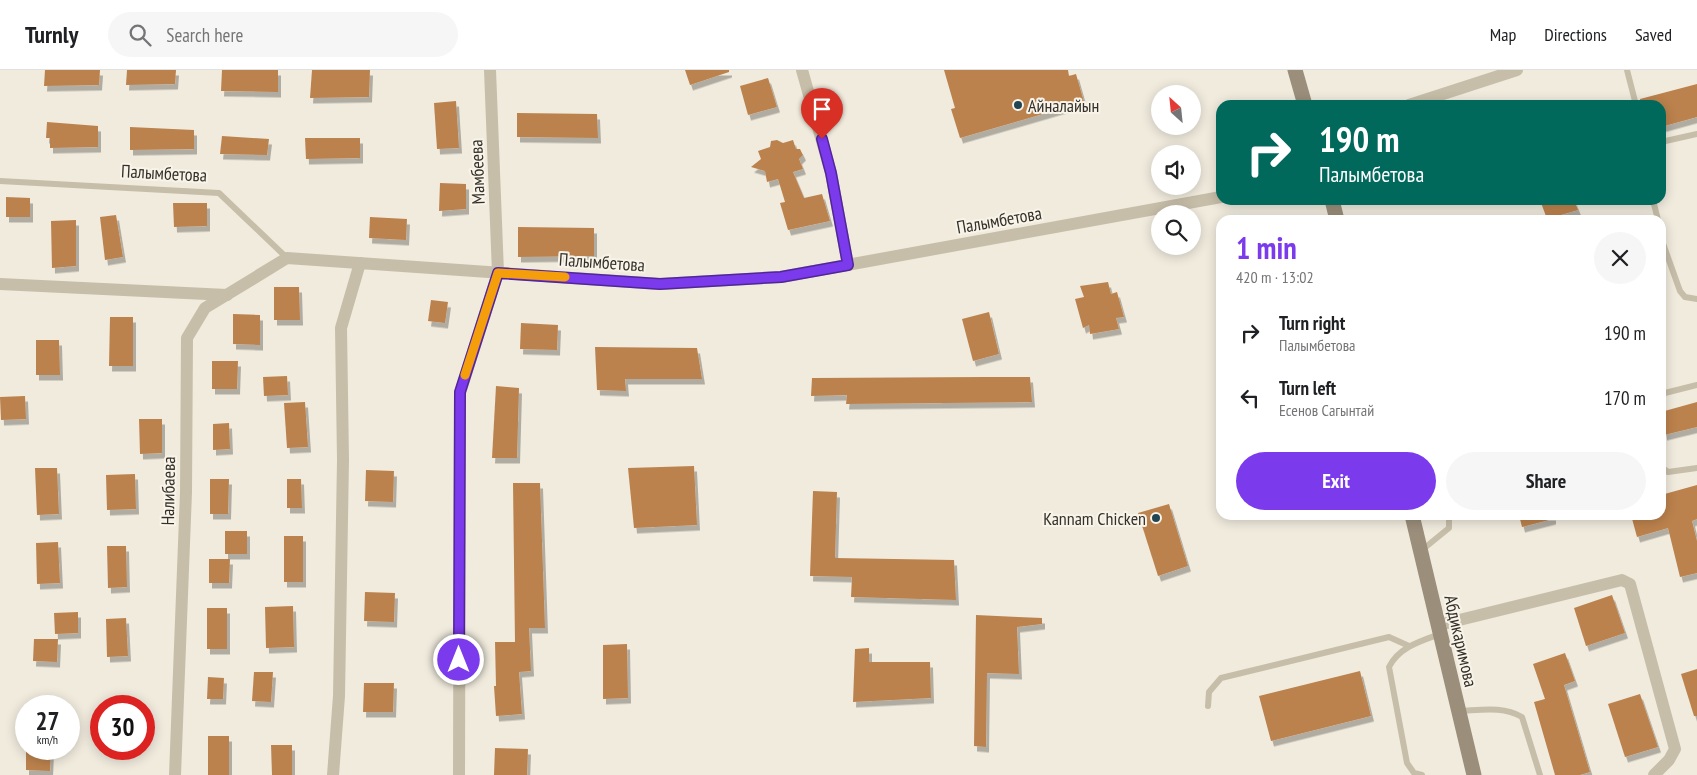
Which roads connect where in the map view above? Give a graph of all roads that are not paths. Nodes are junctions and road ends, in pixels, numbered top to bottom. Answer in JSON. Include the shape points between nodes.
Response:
{"nodes":[{"id":1,"x":490,"y":70,"type":"edge"},
{"id":2,"x":802,"y":70,"type":"edge"},
{"id":3,"x":1295,"y":70,"type":"edge"},
{"id":4,"x":1517,"y":70,"type":"edge"},
{"id":5,"x":1626,"y":70,"type":"edge"},
{"id":6,"x":1304,"y":100,"type":"edge"},
{"id":7,"x":1424,"y":100,"type":"edge"},
{"id":8,"x":1635,"y":100,"type":"edge"},
{"id":9,"x":1697,"y":134,"type":"edge"},
{"id":10,"x":1666,"y":141,"type":"edge"},
{"id":11,"x":0,"y":181,"type":"edge"},
{"id":12,"x":1216,"y":198,"type":"edge"},
{"id":13,"x":1666,"y":249,"type":"edge"},
{"id":14,"x":287,"y":258,"type":"junction"},
{"id":15,"x":360,"y":263,"type":"junction"},
{"id":16,"x":848,"y":265,"type":"junction"},
{"id":17,"x":498,"y":273,"type":"junction"},
{"id":18,"x":0,"y":284,"type":"edge"},
{"id":19,"x":227,"y":295,"type":"junction"},
{"id":20,"x":1697,"y":299,"type":"edge"},
{"id":21,"x":1697,"y":385,"type":"edge"},
{"id":22,"x":1666,"y":393,"type":"edge"},
{"id":23,"x":1697,"y":468,"type":"edge"},
{"id":24,"x":1666,"y":471,"type":"edge"},
{"id":25,"x":1413,"y":520,"type":"edge"},
{"id":26,"x":1449,"y":520,"type":"edge"},
{"id":27,"x":1421,"y":550,"type":"junction"},
{"id":28,"x":1440,"y":629,"type":"junction"},
{"id":29,"x":1409,"y":646,"type":"junction"},
{"id":30,"x":1208,"y":706,"type":"dead end"},
{"id":31,"x":1459,"y":712,"type":"junction"},
{"id":32,"x":176,"y":775,"type":"edge"},
{"id":33,"x":333,"y":775,"type":"edge"},
{"id":34,"x":459,"y":775,"type":"edge"},
{"id":35,"x":1422,"y":775,"type":"edge"},
{"id":36,"x":1474,"y":775,"type":"edge"},
{"id":37,"x":1540,"y":775,"type":"edge"},
{"id":38,"x":1654,"y":775,"type":"edge"}],
"edges":[{"from":1,"to":17,"type":"street","name":"Мамбеева"},
{"from":2,"to":16,"type":"street","via":[[831,173]]},
{"from":3,"to":6,"type":"main road"},
{"from":4,"to":7,"type":"street"},
{"from":5,"to":8,"type":"lane"},
{"from":9,"to":10,"type":"lane"},
{"from":11,"to":14,"type":"lane","name":"Палымбетова","via":[[219,194]]},
{"from":12,"to":16,"type":"street","name":"Палымбетова"},
{"from":13,"to":20,"type":"lane","via":[[1680,291],[1685,297]]},
{"from":14,"to":15,"type":"street","name":"Палымбетова"},
{"from":14,"to":19,"type":"street","name":"Налибаева"},
{"from":15,"to":17,"type":"street","name":"Палымбетова"},
{"from":15,"to":33,"type":"street","via":[[341,328],[343,460],[339,677]]},
{"from":16,"to":17,"type":"street","name":"Палымбетова","via":[[781,277],[660,284]]},
{"from":17,"to":34,"type":"street","via":[[460,392]]},
{"from":18,"to":19,"type":"street"},
{"from":19,"to":32,"type":"street","name":"Налибаева","via":[[205,308],[187,338],[186,492]]},
{"from":21,"to":22,"type":"lane"},
{"from":23,"to":24,"type":"lane"},
{"from":25,"to":27,"type":"main road","name":"Абдикаримова"},
{"from":26,"to":27,"type":"lane","via":[[1449,528]]},
{"from":27,"to":28,"type":"main road","name":"Абдикаримова"},
{"from":28,"to":29,"type":"lane"},
{"from":28,"to":31,"type":"main road","name":"Абдикаримова"},
{"from":28,"to":38,"type":"street","via":[[1622,580],[1630,584],[1675,749]]},
{"from":29,"to":30,"type":"lane","via":[[1389,636],[1221,678],[1209,692]]},
{"from":29,"to":35,"type":"lane","via":[[1392,659],[1389,667],[1408,763],[1414,773]]},
{"from":31,"to":36,"type":"main road","name":"Абдикаримова"},
{"from":31,"to":37,"type":"lane","via":[[1502,709],[1522,717]]}]}
